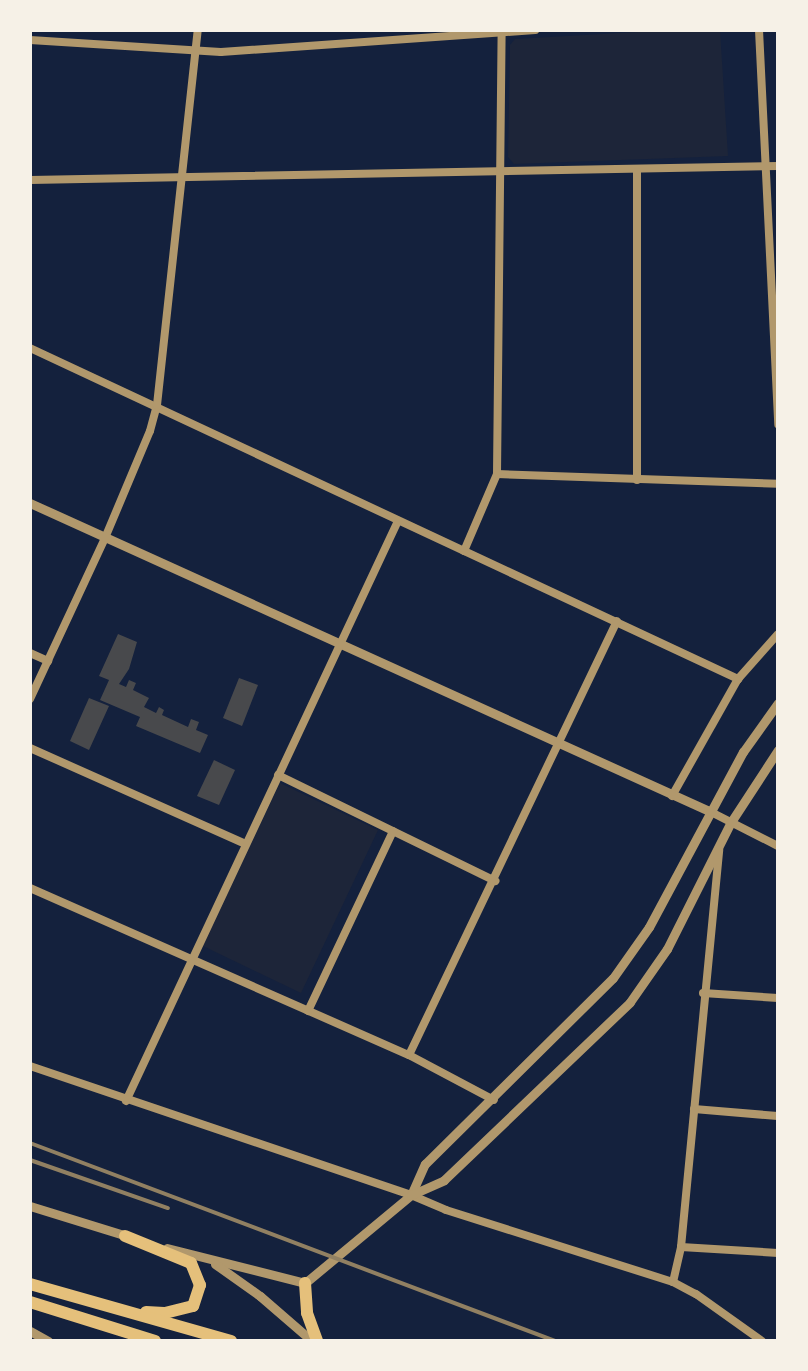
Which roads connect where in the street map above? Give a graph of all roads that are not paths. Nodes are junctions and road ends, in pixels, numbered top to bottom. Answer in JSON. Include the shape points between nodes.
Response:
{"nodes":[{"id":1,"x":198,"y":30,"type":"edge"},
{"id":2,"x":535,"y":30,"type":"edge"},
{"id":3,"x":759,"y":30,"type":"edge"},
{"id":4,"x":502,"y":32,"type":"edge"},
{"id":5,"x":30,"y":40,"type":"edge"},
{"id":6,"x":196,"y":53,"type":"junction"},
{"id":7,"x":773,"y":167,"type":"edge"},
{"id":8,"x":637,"y":172,"type":"junction"},
{"id":9,"x":498,"y":174,"type":"junction"},
{"id":10,"x":180,"y":178,"type":"junction"},
{"id":11,"x":30,"y":180,"type":"edge"},
{"id":12,"x":30,"y":348,"type":"edge"},
{"id":13,"x":157,"y":405,"type":"junction"},
{"id":14,"x":778,"y":425,"type":"edge"},
{"id":15,"x":497,"y":474,"type":"junction"},
{"id":16,"x":637,"y":480,"type":"junction"},
{"id":17,"x":778,"y":484,"type":"edge"},
{"id":18,"x":30,"y":503,"type":"edge"},
{"id":19,"x":398,"y":521,"type":"junction"},
{"id":20,"x":105,"y":538,"type":"junction"},
{"id":21,"x":464,"y":551,"type":"junction"},
{"id":22,"x":617,"y":621,"type":"junction"},
{"id":23,"x":778,"y":634,"type":"edge"},
{"id":24,"x":339,"y":644,"type":"junction"},
{"id":25,"x":30,"y":653,"type":"edge"},
{"id":26,"x":48,"y":661,"type":"junction"},
{"id":27,"x":738,"y":679,"type":"junction"},
{"id":28,"x":30,"y":699,"type":"edge"},
{"id":29,"x":778,"y":703,"type":"edge"},
{"id":30,"x":557,"y":741,"type":"junction"},
{"id":31,"x":30,"y":748,"type":"edge"},
{"id":32,"x":778,"y":750,"type":"edge"},
{"id":33,"x":278,"y":775,"type":"junction"},
{"id":34,"x":672,"y":796,"type":"junction"},
{"id":35,"x":709,"y":811,"type":"junction"},
{"id":36,"x":731,"y":822,"type":"junction"},
{"id":37,"x":393,"y":831,"type":"junction"},
{"id":38,"x":246,"y":844,"type":"junction"},
{"id":39,"x":778,"y":846,"type":"edge"},
{"id":40,"x":719,"y":850,"type":"junction"},
{"id":41,"x":495,"y":881,"type":"junction"},
{"id":42,"x":30,"y":888,"type":"edge"},
{"id":43,"x":193,"y":957,"type":"junction"},
{"id":44,"x":703,"y":993,"type":"junction"},
{"id":45,"x":778,"y":998,"type":"edge"},
{"id":46,"x":308,"y":1011,"type":"junction"},
{"id":47,"x":409,"y":1055,"type":"junction"},
{"id":48,"x":30,"y":1066,"type":"edge"},
{"id":49,"x":494,"y":1100,"type":"junction"},
{"id":50,"x":126,"y":1101,"type":"junction"},
{"id":51,"x":694,"y":1109,"type":"junction"},
{"id":52,"x":778,"y":1116,"type":"edge"},
{"id":53,"x":411,"y":1195,"type":"junction"},
{"id":54,"x":30,"y":1206,"type":"edge"},
{"id":55,"x":125,"y":1236,"type":"junction"},
{"id":56,"x":681,"y":1247,"type":"junction"},
{"id":57,"x":778,"y":1253,"type":"edge"},
{"id":58,"x":209,"y":1260,"type":"junction"},
{"id":59,"x":673,"y":1282,"type":"junction"},
{"id":60,"x":305,"y":1283,"type":"junction"},
{"id":61,"x":32,"y":1285,"type":"edge"},
{"id":62,"x":30,"y":1302,"type":"edge"},
{"id":63,"x":126,"y":1312,"type":"junction"},
{"id":64,"x":30,"y":1331,"type":"edge"},
{"id":65,"x":48,"y":1341,"type":"edge"},
{"id":66,"x":155,"y":1341,"type":"edge"},
{"id":67,"x":231,"y":1341,"type":"edge"},
{"id":68,"x":314,"y":1341,"type":"edge"},
{"id":69,"x":762,"y":1341,"type":"edge"}],
"edges":[{"from":1,"to":6,"type":"street"},
{"from":2,"to":4,"type":"street"},
{"from":3,"to":7,"type":"street"},
{"from":4,"to":6,"type":"street"},
{"from":4,"to":9,"type":"street"},
{"from":5,"to":6,"type":"street"},
{"from":6,"to":10,"type":"street"},
{"from":7,"to":8,"type":"street"},
{"from":7,"to":14,"type":"street"},
{"from":8,"to":9,"type":"street"},
{"from":8,"to":16,"type":"street"},
{"from":9,"to":10,"type":"street"},
{"from":9,"to":15,"type":"street"},
{"from":10,"to":11,"type":"street"},
{"from":10,"to":13,"type":"street"},
{"from":12,"to":13,"type":"street"},
{"from":13,"to":19,"type":"street"},
{"from":13,"to":20,"type":"street"},
{"from":15,"to":16,"type":"street"},
{"from":15,"to":21,"type":"street"},
{"from":16,"to":17,"type":"street"},
{"from":18,"to":20,"type":"street"},
{"from":19,"to":21,"type":"street"},
{"from":19,"to":24,"type":"street"},
{"from":20,"to":24,"type":"street"},
{"from":20,"to":26,"type":"street"},
{"from":21,"to":22,"type":"street"},
{"from":22,"to":27,"type":"street"},
{"from":22,"to":30,"type":"street"},
{"from":23,"to":27,"type":"street"},
{"from":24,"to":30,"type":"street"},
{"from":24,"to":33,"type":"street"},
{"from":25,"to":26,"type":"street"},
{"from":26,"to":28,"type":"street"},
{"from":27,"to":34,"type":"street"},
{"from":29,"to":35,"type":"street"},
{"from":30,"to":34,"type":"street"},
{"from":30,"to":41,"type":"street"},
{"from":31,"to":38,"type":"street"},
{"from":32,"to":36,"type":"street"},
{"from":33,"to":37,"type":"street"},
{"from":33,"to":38,"type":"street"},
{"from":34,"to":35,"type":"street"},
{"from":35,"to":36,"type":"street"},
{"from":35,"to":49,"type":"street","via":[[649,927],[613,978]]},
{"from":36,"to":39,"type":"street"},
{"from":36,"to":40,"type":"street"},
{"from":37,"to":41,"type":"street"},
{"from":37,"to":46,"type":"street"},
{"from":38,"to":43,"type":"street"},
{"from":40,"to":44,"type":"street"},
{"from":40,"to":53,"type":"street","via":[[667,949],[630,1002],[444,1180]]},
{"from":41,"to":47,"type":"street"},
{"from":42,"to":43,"type":"street"},
{"from":43,"to":46,"type":"street"},
{"from":43,"to":50,"type":"street"},
{"from":44,"to":45,"type":"street"},
{"from":44,"to":51,"type":"street"},
{"from":46,"to":47,"type":"street"},
{"from":47,"to":49,"type":"street"},
{"from":48,"to":50,"type":"street"},
{"from":49,"to":53,"type":"street","via":[[425,1164]]},
{"from":50,"to":53,"type":"street"},
{"from":51,"to":52,"type":"street"},
{"from":51,"to":56,"type":"street"},
{"from":53,"to":59,"type":"street"},
{"from":53,"to":60,"type":"street"},
{"from":54,"to":55,"type":"street"},
{"from":55,"to":58,"type":"street"},
{"from":55,"to":63,"type":"main road","via":[[191,1263],[200,1285],[193,1306]]},
{"from":56,"to":57,"type":"street"},
{"from":56,"to":59,"type":"street"},
{"from":58,"to":60,"type":"street"},
{"from":58,"to":68,"type":"street"},
{"from":59,"to":69,"type":"street"},
{"from":60,"to":68,"type":"main road"},
{"from":61,"to":63,"type":"main road"},
{"from":62,"to":66,"type":"main road"},
{"from":63,"to":67,"type":"main road"},
{"from":64,"to":65,"type":"street"}]}
